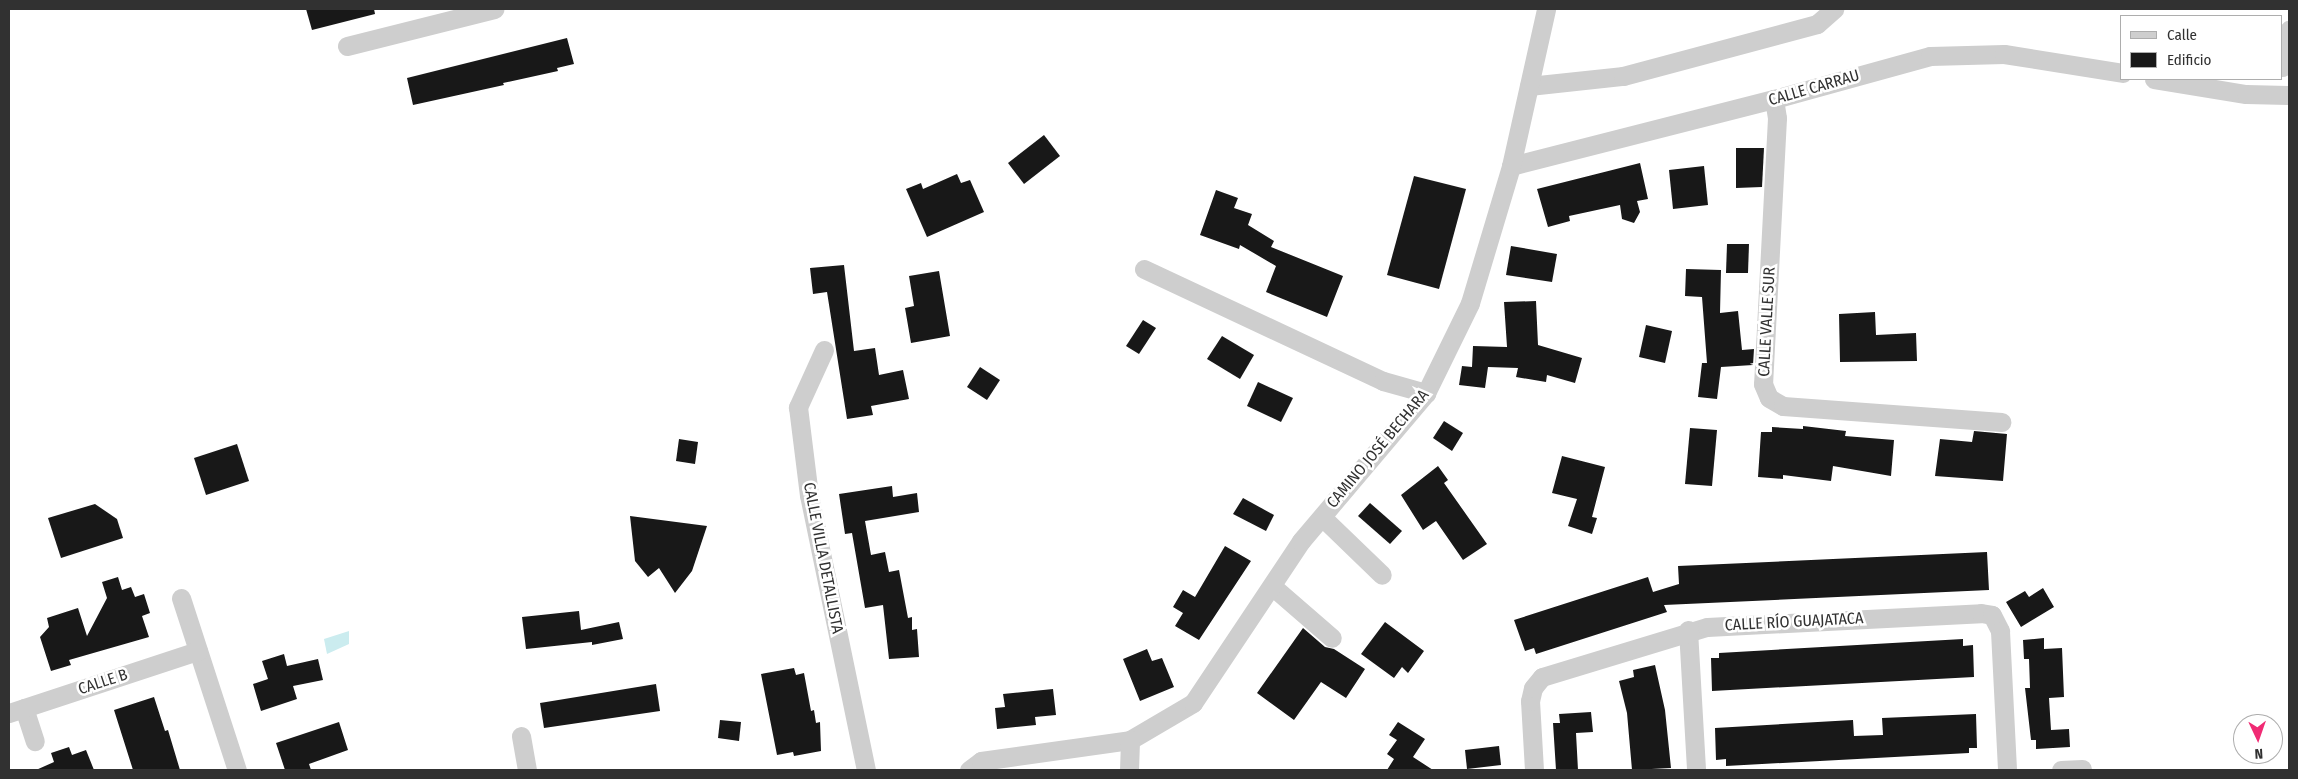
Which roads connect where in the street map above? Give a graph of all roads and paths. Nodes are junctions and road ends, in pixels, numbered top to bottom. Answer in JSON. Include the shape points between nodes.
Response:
{"nodes":[{"id":1,"x":494,"y":9,"type":"edge"},
{"id":2,"x":1546,"y":9,"type":"edge"},
{"id":3,"x":1834,"y":9,"type":"edge"},
{"id":4,"x":2289,"y":30,"type":"edge"},
{"id":5,"x":347,"y":46,"type":"dead end"},
{"id":6,"x":2283,"y":62,"type":"edge"},
{"id":7,"x":2120,"y":74,"type":"edge"},
{"id":8,"x":2160,"y":80,"type":"edge"},
{"id":9,"x":1529,"y":86,"type":"junction"},
{"id":10,"x":2282,"y":90,"type":"edge"},
{"id":11,"x":1774,"y":100,"type":"junction"},
{"id":12,"x":1511,"y":166,"type":"junction"},
{"id":13,"x":1144,"y":269,"type":"dead end"},
{"id":14,"x":824,"y":350,"type":"dead end"},
{"id":15,"x":1426,"y":393,"type":"junction"},
{"id":16,"x":2001,"y":422,"type":"dead end"},
{"id":17,"x":1322,"y":517,"type":"junction"},
{"id":18,"x":1382,"y":575,"type":"dead end"},
{"id":19,"x":1272,"y":586,"type":"junction"},
{"id":20,"x":180,"y":598,"type":"dead end"},
{"id":21,"x":1688,"y":630,"type":"junction"},
{"id":22,"x":1332,"y":638,"type":"dead end"},
{"id":23,"x":198,"y":651,"type":"junction"},
{"id":24,"x":16,"y":710,"type":"edge"},
{"id":25,"x":521,"y":736,"type":"dead end"},
{"id":26,"x":1130,"y":740,"type":"junction"},
{"id":27,"x":35,"y":742,"type":"dead end"},
{"id":28,"x":2082,"y":769,"type":"edge"},
{"id":29,"x":237,"y":770,"type":"edge"},
{"id":30,"x":527,"y":770,"type":"edge"},
{"id":31,"x":866,"y":770,"type":"edge"},
{"id":32,"x":969,"y":770,"type":"edge"},
{"id":33,"x":1129,"y":770,"type":"edge"},
{"id":34,"x":1534,"y":770,"type":"edge"},
{"id":35,"x":1696,"y":770,"type":"edge"},
{"id":36,"x":2007,"y":770,"type":"edge"},
{"id":37,"x":2061,"y":770,"type":"edge"}],
"edges":[{"from":1,"to":5,"type":"street"},
{"from":2,"to":9,"type":"street","name":"CAMINO JOSÉ BECHARA"},
{"from":3,"to":9,"type":"street","via":[[1817,24],[1623,76]]},
{"from":4,"to":6,"type":"street"},
{"from":7,"to":11,"type":"street","name":"CALLE CARRAU","via":[[2004,54],[1930,56]]},
{"from":8,"to":10,"type":"street","via":[[2246,94]]},
{"from":9,"to":12,"type":"street","name":"CAMINO JOSÉ BECHARA"},
{"from":11,"to":12,"type":"street","name":"CALLE CARRAU"},
{"from":11,"to":16,"type":"street","name":"CALLE VALLE SUR","via":[[1777,118],[1763,384],[1769,398],[1783,406]]},
{"from":12,"to":15,"type":"street","name":"CAMINO JOSÉ BECHARA","via":[[1470,303]]},
{"from":13,"to":15,"type":"street","via":[[1383,381]]},
{"from":14,"to":31,"type":"street","name":"CALLE VILLA DETALLISTA","via":[[798,407],[809,495]]},
{"from":15,"to":17,"type":"street","name":"CAMINO JOSÉ BECHARA"},
{"from":17,"to":18,"type":"street"},
{"from":17,"to":19,"type":"street","name":"CAMINO JOSÉ BECHARA"},
{"from":19,"to":22,"type":"street"},
{"from":19,"to":26,"type":"street","name":"CAMINO JOSÉ BECHARA","via":[[1193,704]]},
{"from":20,"to":23,"type":"street"},
{"from":21,"to":34,"type":"street","name":"CALLE RÍO GUAJATACA","via":[[1542,677],[1533,688],[1530,701]]},
{"from":21,"to":35,"type":"street"},
{"from":21,"to":36,"type":"street","name":"CALLE RÍO GUAJATACA","via":[[1981,613],[1992,615],[2000,631]]},
{"from":23,"to":24,"type":"street","name":"CALLE B"},
{"from":23,"to":29,"type":"street"},
{"from":24,"to":27,"type":"street"},
{"from":25,"to":30,"type":"street"},
{"from":26,"to":32,"type":"street","via":[[982,761]]},
{"from":26,"to":33,"type":"street"},
{"from":28,"to":37,"type":"street"}]}
